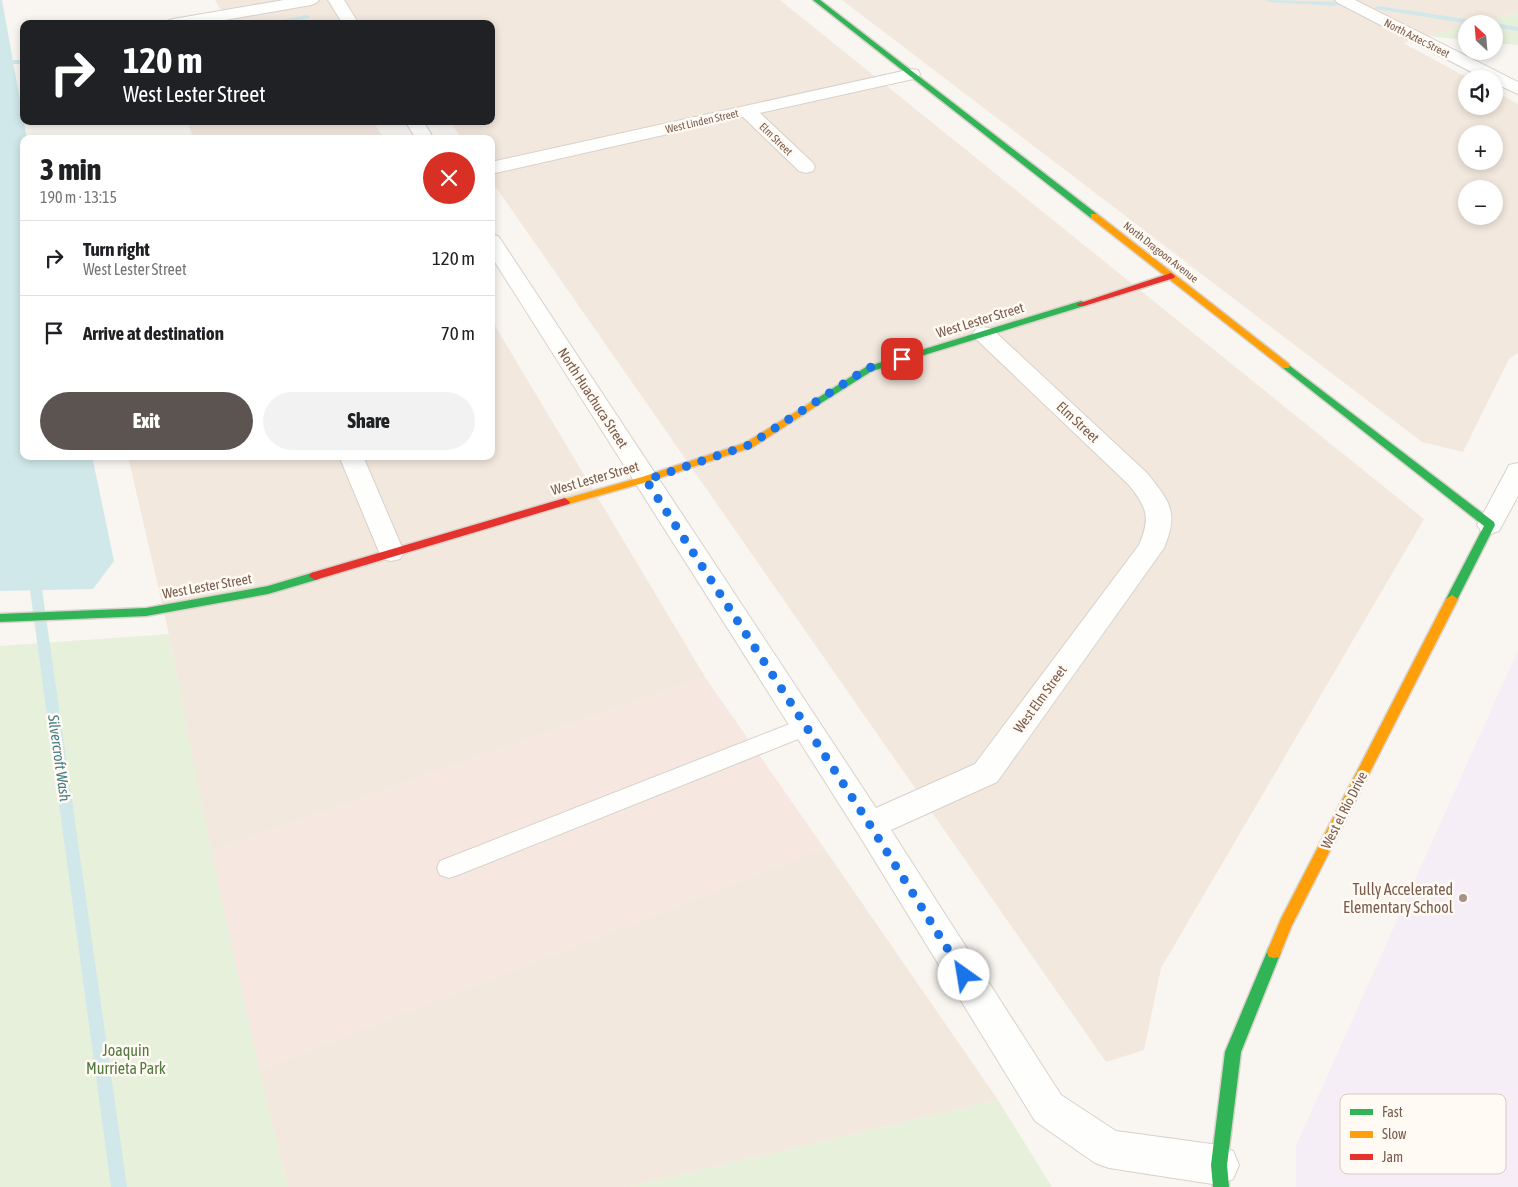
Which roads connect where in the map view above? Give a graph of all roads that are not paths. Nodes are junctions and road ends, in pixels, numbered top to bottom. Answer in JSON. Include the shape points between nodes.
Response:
{"nodes":[{"id":1,"x":311,"y":0,"type":"edge"},
{"id":2,"x":816,"y":0,"type":"edge"},
{"id":3,"x":1343,"y":0,"type":"edge"},
{"id":4,"x":354,"y":1,"type":"dead end"},
{"id":5,"x":337,"y":2,"type":"edge"},
{"id":6,"x":196,"y":20,"type":"edge"},
{"id":7,"x":348,"y":20,"type":"edge"},
{"id":8,"x":912,"y":74,"type":"junction"},
{"id":9,"x":1518,"y":89,"type":"edge"},
{"id":10,"x":747,"y":111,"type":"junction"},
{"id":11,"x":495,"y":167,"type":"edge"},
{"id":12,"x":806,"y":167,"type":"dead end"},
{"id":13,"x":495,"y":246,"type":"edge"},
{"id":14,"x":1171,"y":276,"type":"junction"},
{"id":15,"x":984,"y":334,"type":"junction"},
{"id":16,"x":353,"y":460,"type":"edge"},
{"id":17,"x":1518,"y":471,"type":"edge"},
{"id":18,"x":646,"y":480,"type":"junction"},
{"id":19,"x":1160,"y":518,"type":"joint"},
{"id":20,"x":1490,"y":525,"type":"junction"},
{"id":21,"x":392,"y":552,"type":"junction"},
{"id":22,"x":0,"y":618,"type":"edge"},
{"id":23,"x":805,"y":726,"type":"junction"},
{"id":24,"x":870,"y":825,"type":"junction"},
{"id":25,"x":449,"y":868,"type":"dead end"},
{"id":26,"x":1220,"y":1176,"type":"edge"}],
"edges":[{"from":1,"to":6,"type":"street"},
{"from":2,"to":8,"type":"street","name":"North Dragoon Avenue"},
{"from":3,"to":9,"type":"street","name":"North Aztec Street"},
{"from":4,"to":5,"type":"street"},
{"from":5,"to":7,"type":"street"},
{"from":8,"to":10,"type":"street","name":"West Linden Street"},
{"from":8,"to":14,"type":"street","name":"North Dragoon Avenue"},
{"from":10,"to":11,"type":"street","name":"West Linden Street"},
{"from":10,"to":12,"type":"street","name":"Elm Street"},
{"from":13,"to":18,"type":"street","name":"North Huachuca Street"},
{"from":14,"to":15,"type":"street","name":"West Lester Street"},
{"from":14,"to":20,"type":"street","name":"North Dragoon Avenue"},
{"from":15,"to":18,"type":"street","name":"West Lester Street","via":[[868,368],[749,445]]},
{"from":15,"to":19,"type":"street","name":"Elm Street","via":[[1138,479],[1155,500]]},
{"from":16,"to":21,"type":"street"},
{"from":17,"to":20,"type":"street","name":"West el Rio Drive"},
{"from":18,"to":21,"type":"street","name":"West Lester Street"},
{"from":18,"to":23,"type":"street","name":"North Huachuca Street"},
{"from":19,"to":24,"type":"street","name":"West Elm Street","via":[[1160,529],[1151,548],[986,773]]},
{"from":20,"to":26,"type":"street","name":"West el Rio Drive","via":[[1286,923],[1233,1052]]},
{"from":21,"to":22,"type":"street","name":"West Lester Street","via":[[268,590],[146,612]]},
{"from":23,"to":24,"type":"street","name":"North Huachuca Street"},
{"from":23,"to":25,"type":"lane"},
{"from":24,"to":26,"type":"street","name":"North Huachuca Street","via":[[1048,1108],[1109,1149]]}]}
